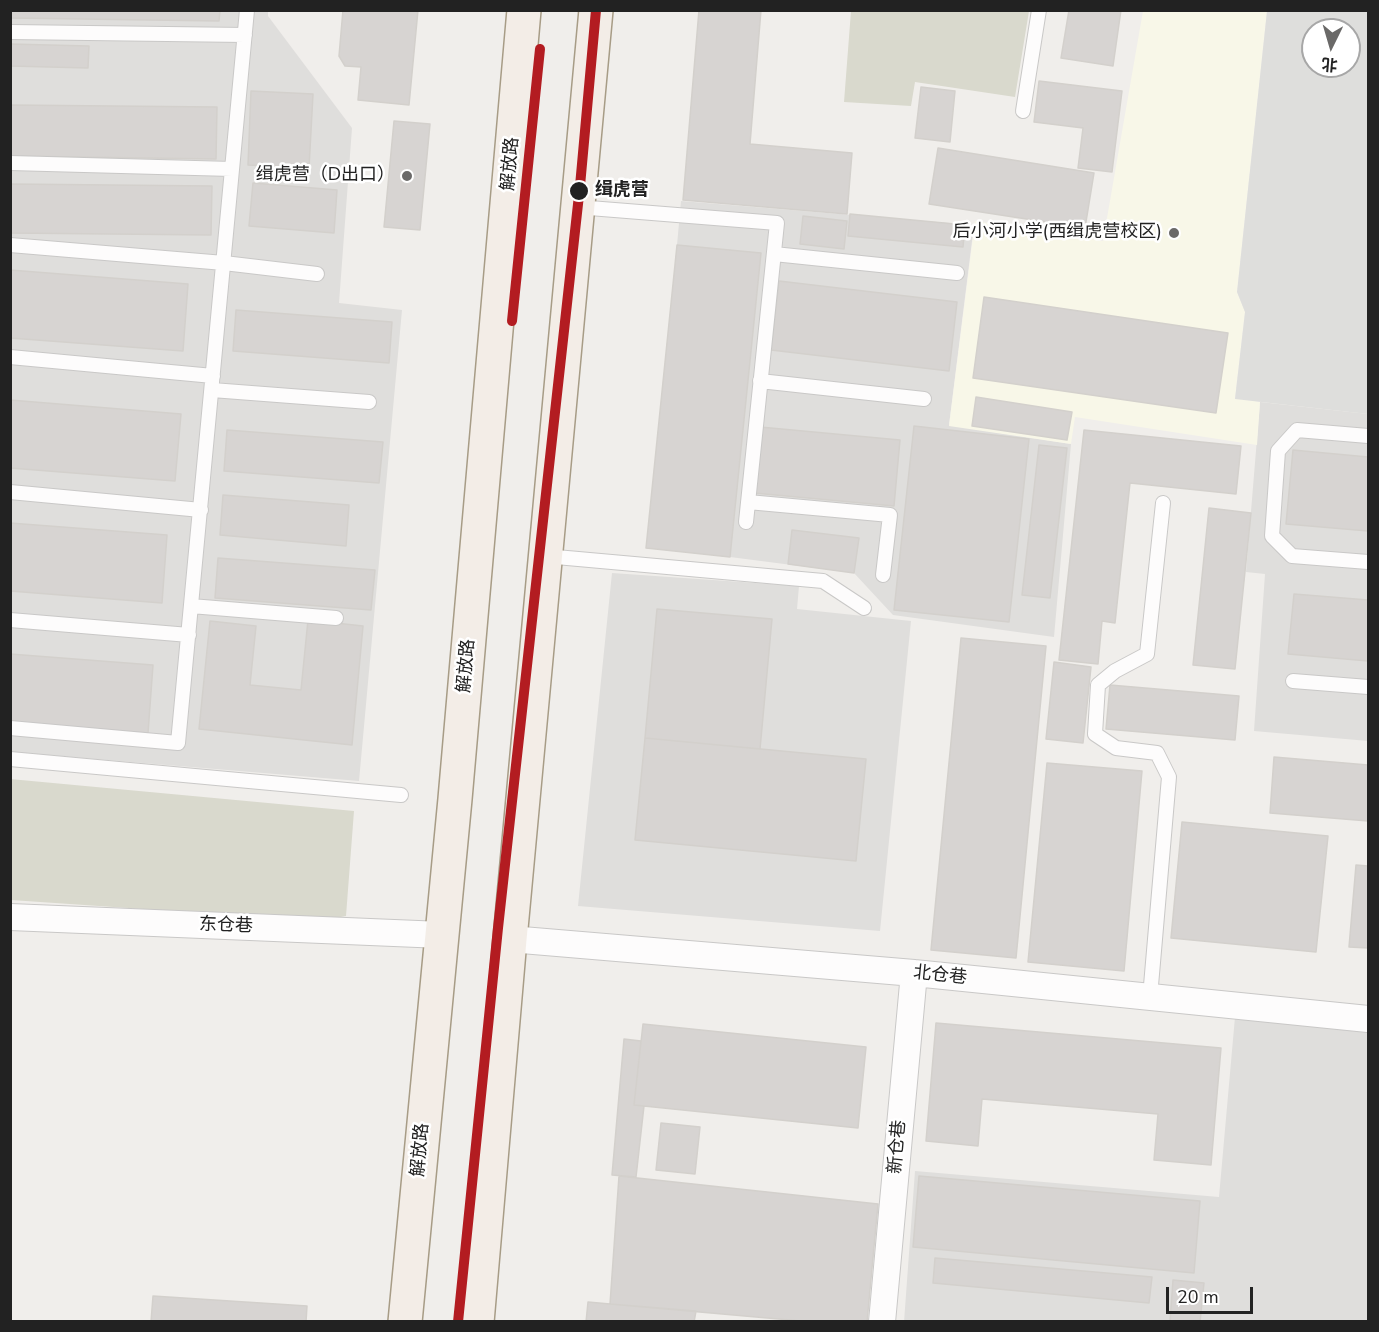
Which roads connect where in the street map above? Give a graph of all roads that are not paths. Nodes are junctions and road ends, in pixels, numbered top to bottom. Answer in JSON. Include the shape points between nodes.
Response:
{"nodes":[{"id":1,"x":247,"y":10,"type":"edge"},
{"id":2,"x":524,"y":10,"type":"edge"},
{"id":3,"x":596,"y":10,"type":"edge"},
{"id":4,"x":1039,"y":10,"type":"edge"},
{"id":5,"x":10,"y":32,"type":"edge"},
{"id":6,"x":245,"y":35,"type":"junction"},
{"id":7,"x":1023,"y":111,"type":"dead end"},
{"id":8,"x":10,"y":163,"type":"edge"},
{"id":9,"x":232,"y":169,"type":"junction"},
{"id":10,"x":577,"y":207,"type":"junction"},
{"id":11,"x":10,"y":245,"type":"edge"},
{"id":12,"x":774,"y":254,"type":"junction"},
{"id":13,"x":224,"y":263,"type":"junction"},
{"id":14,"x":957,"y":273,"type":"dead end"},
{"id":15,"x":317,"y":274,"type":"dead end"},
{"id":16,"x":10,"y":357,"type":"edge"},
{"id":17,"x":760,"y":381,"type":"junction"},
{"id":18,"x":212,"y":383,"type":"junction"},
{"id":19,"x":924,"y":399,"type":"dead end"},
{"id":20,"x":369,"y":402,"type":"dead end"},
{"id":21,"x":1368,"y":436,"type":"edge"},
{"id":22,"x":10,"y":492,"type":"edge"},
{"id":23,"x":748,"y":502,"type":"junction"},
{"id":24,"x":1163,"y":503,"type":"dead end"},
{"id":25,"x":201,"y":510,"type":"junction"},
{"id":26,"x":746,"y":522,"type":"dead end"},
{"id":27,"x":545,"y":556,"type":"junction"},
{"id":28,"x":1368,"y":562,"type":"edge"},
{"id":29,"x":883,"y":575,"type":"dead end"},
{"id":30,"x":191,"y":606,"type":"junction"},
{"id":31,"x":864,"y":608,"type":"dead end"},
{"id":32,"x":336,"y":618,"type":"dead end"},
{"id":33,"x":10,"y":620,"type":"edge"},
{"id":34,"x":189,"y":635,"type":"junction"},
{"id":35,"x":1293,"y":681,"type":"dead end"},
{"id":36,"x":1368,"y":687,"type":"edge"},
{"id":37,"x":10,"y":728,"type":"edge"},
{"id":38,"x":10,"y":759,"type":"edge"},
{"id":39,"x":401,"y":795,"type":"dead end"},
{"id":40,"x":10,"y":916,"type":"edge"},
{"id":41,"x":442,"y":935,"type":"junction"},
{"id":42,"x":510,"y":939,"type":"junction"},
{"id":43,"x":914,"y":973,"type":"junction"},
{"id":44,"x":1150,"y":997,"type":"junction"},
{"id":45,"x":1368,"y":1019,"type":"edge"},
{"id":46,"x":405,"y":1322,"type":"edge"},
{"id":47,"x":477,"y":1322,"type":"edge"},
{"id":48,"x":882,"y":1322,"type":"edge"}],
"edges":[{"from":1,"to":6,"type":"lane"},
{"from":2,"to":41,"type":"main road","name":"解放路"},
{"from":3,"to":10,"type":"main road"},
{"from":4,"to":7,"type":"lane"},
{"from":5,"to":6,"type":"lane"},
{"from":6,"to":9,"type":"lane"},
{"from":8,"to":9,"type":"lane"},
{"from":9,"to":13,"type":"lane"},
{"from":10,"to":12,"type":"lane","via":[[777,223]]},
{"from":10,"to":27,"type":"main road"},
{"from":11,"to":13,"type":"lane"},
{"from":12,"to":14,"type":"lane"},
{"from":12,"to":17,"type":"lane"},
{"from":13,"to":15,"type":"lane"},
{"from":13,"to":18,"type":"lane"},
{"from":16,"to":18,"type":"lane"},
{"from":17,"to":19,"type":"lane"},
{"from":17,"to":23,"type":"lane"},
{"from":18,"to":20,"type":"lane"},
{"from":18,"to":25,"type":"lane"},
{"from":21,"to":28,"type":"lane","via":[[1297,430],[1278,452],[1272,536],[1292,555]]},
{"from":22,"to":25,"type":"lane"},
{"from":23,"to":26,"type":"lane"},
{"from":23,"to":29,"type":"lane","via":[[890,516]]},
{"from":24,"to":44,"type":"lane","via":[[1146,654],[1098,685],[1095,734],[1116,748],[1157,753],[1169,777]]},
{"from":25,"to":30,"type":"lane"},
{"from":27,"to":31,"type":"lane","via":[[823,581]]},
{"from":27,"to":42,"type":"main road"},
{"from":30,"to":32,"type":"lane"},
{"from":30,"to":34,"type":"lane"},
{"from":33,"to":34,"type":"lane"},
{"from":34,"to":37,"type":"lane","via":[[178,743]]},
{"from":35,"to":36,"type":"lane"},
{"from":38,"to":39,"type":"lane"},
{"from":40,"to":41,"type":"street","name":"东仓巷"},
{"from":41,"to":46,"type":"main road","name":"解放路"},
{"from":42,"to":43,"type":"street","name":"北仓巷"},
{"from":42,"to":47,"type":"main road"},
{"from":43,"to":44,"type":"street","name":"北仓巷"},
{"from":43,"to":48,"type":"street","name":"新仓巷"},
{"from":44,"to":45,"type":"street","name":"北仓巷"}]}
